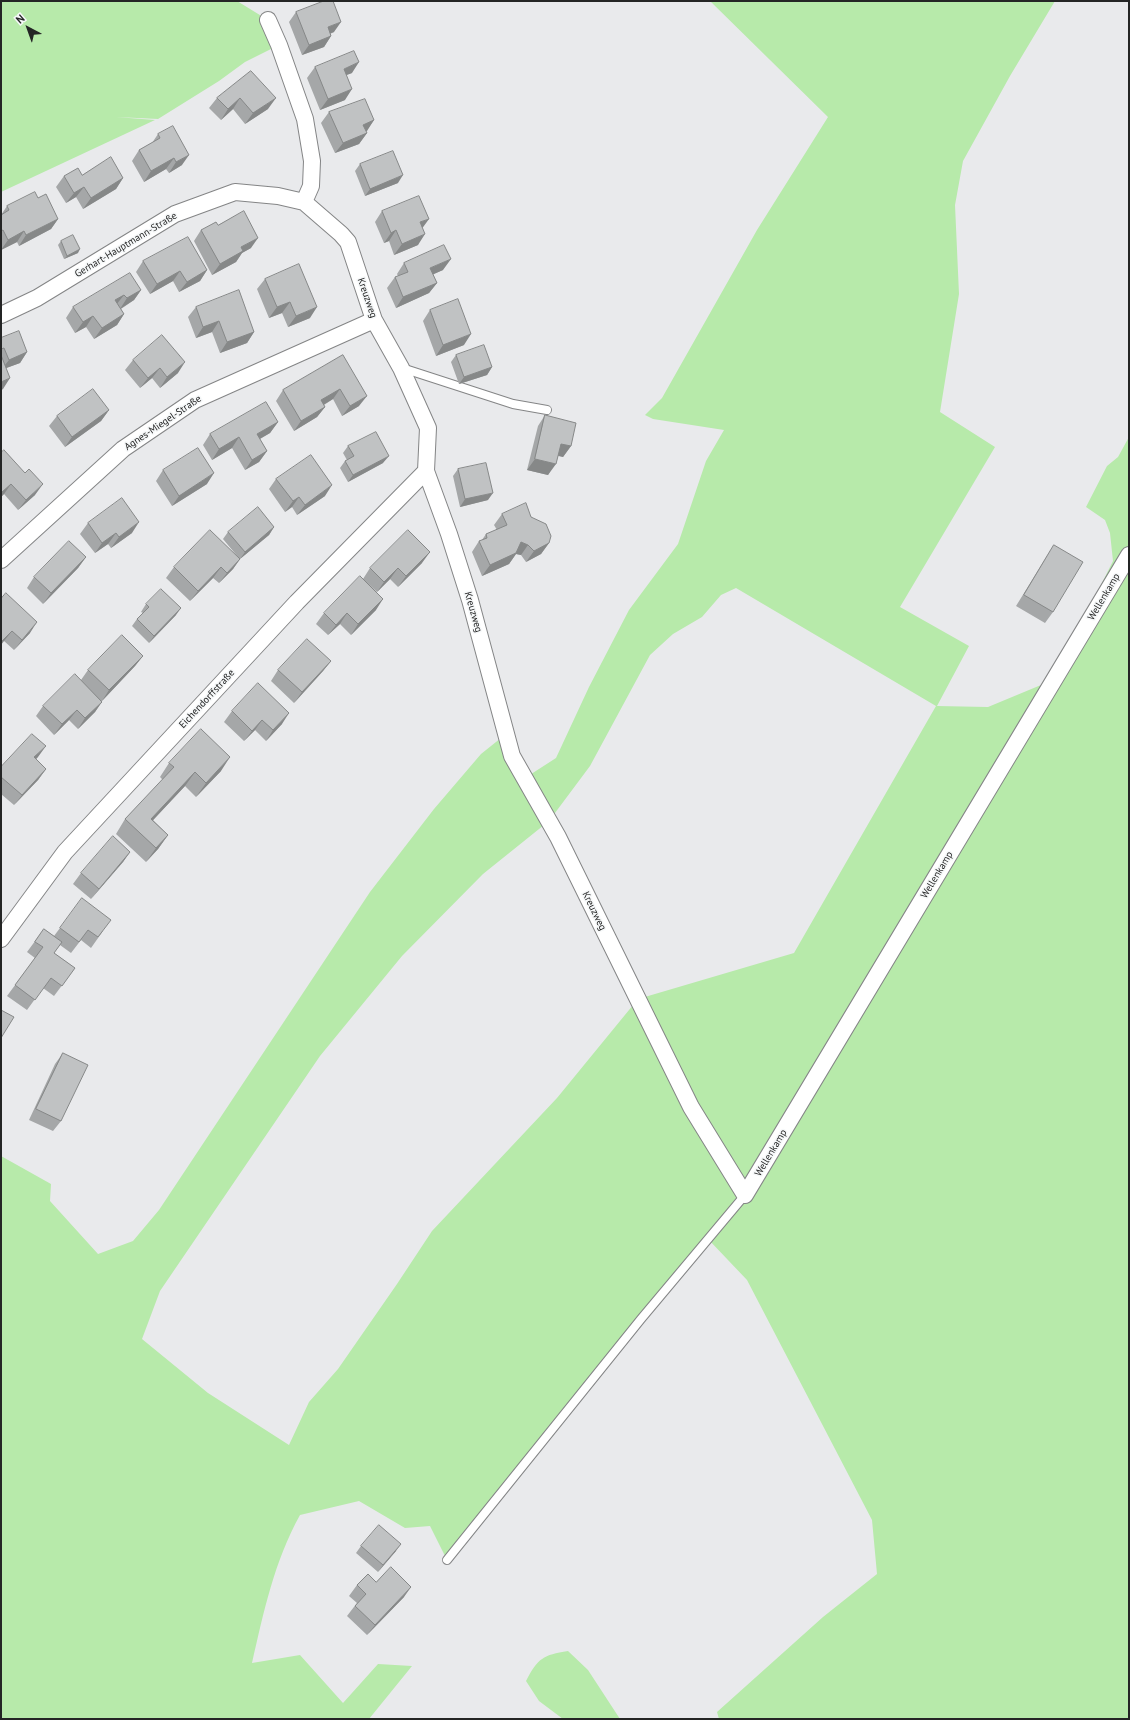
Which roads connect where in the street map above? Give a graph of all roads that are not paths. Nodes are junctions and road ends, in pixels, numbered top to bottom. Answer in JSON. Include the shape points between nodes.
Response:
{"nodes":[{"id":1,"x":268,"y":20,"type":"dead end"},
{"id":2,"x":304,"y":202,"type":"junction"},
{"id":3,"x":1,"y":315,"type":"edge"},
{"id":4,"x":374,"y":320,"type":"junction"},
{"id":5,"x":401,"y":368,"type":"junction"},
{"id":6,"x":547,"y":410,"type":"dead end"},
{"id":7,"x":426,"y":471,"type":"junction"},
{"id":8,"x":1129,"y":555,"type":"edge"},
{"id":9,"x":1,"y":560,"type":"edge"},
{"id":10,"x":1,"y":939,"type":"edge"},
{"id":11,"x":745,"y":1195,"type":"junction"},
{"id":12,"x":447,"y":1560,"type":"dead end"}],
"edges":[{"from":1,"to":2,"type":"street","via":[[305,119],[312,161],[311,186]]},
{"from":2,"to":3,"type":"street","name":"Gerhart-Hauptmann-Straße","via":[[278,196],[235,192],[182,211],[37,298]]},
{"from":2,"to":4,"type":"street","name":"Kreuzweg","via":[[348,242]]},
{"from":4,"to":5,"type":"street","name":"Kreuzweg"},
{"from":4,"to":9,"type":"street","name":"Agnes-Miegel-Straße","via":[[195,400],[123,449]]},
{"from":5,"to":6,"type":"lane","via":[[513,404]]},
{"from":5,"to":7,"type":"street","name":"Kreuzweg","via":[[428,428]]},
{"from":7,"to":10,"type":"street","name":"Eichendorffstraße","via":[[297,602],[65,852]]},
{"from":7,"to":11,"type":"street","name":"Kreuzweg","via":[[470,600],[512,756],[558,837],[691,1107]]},
{"from":8,"to":11,"type":"street","name":"Wellenkamp"},
{"from":11,"to":12,"type":"lane","via":[[641,1319]]}]}
